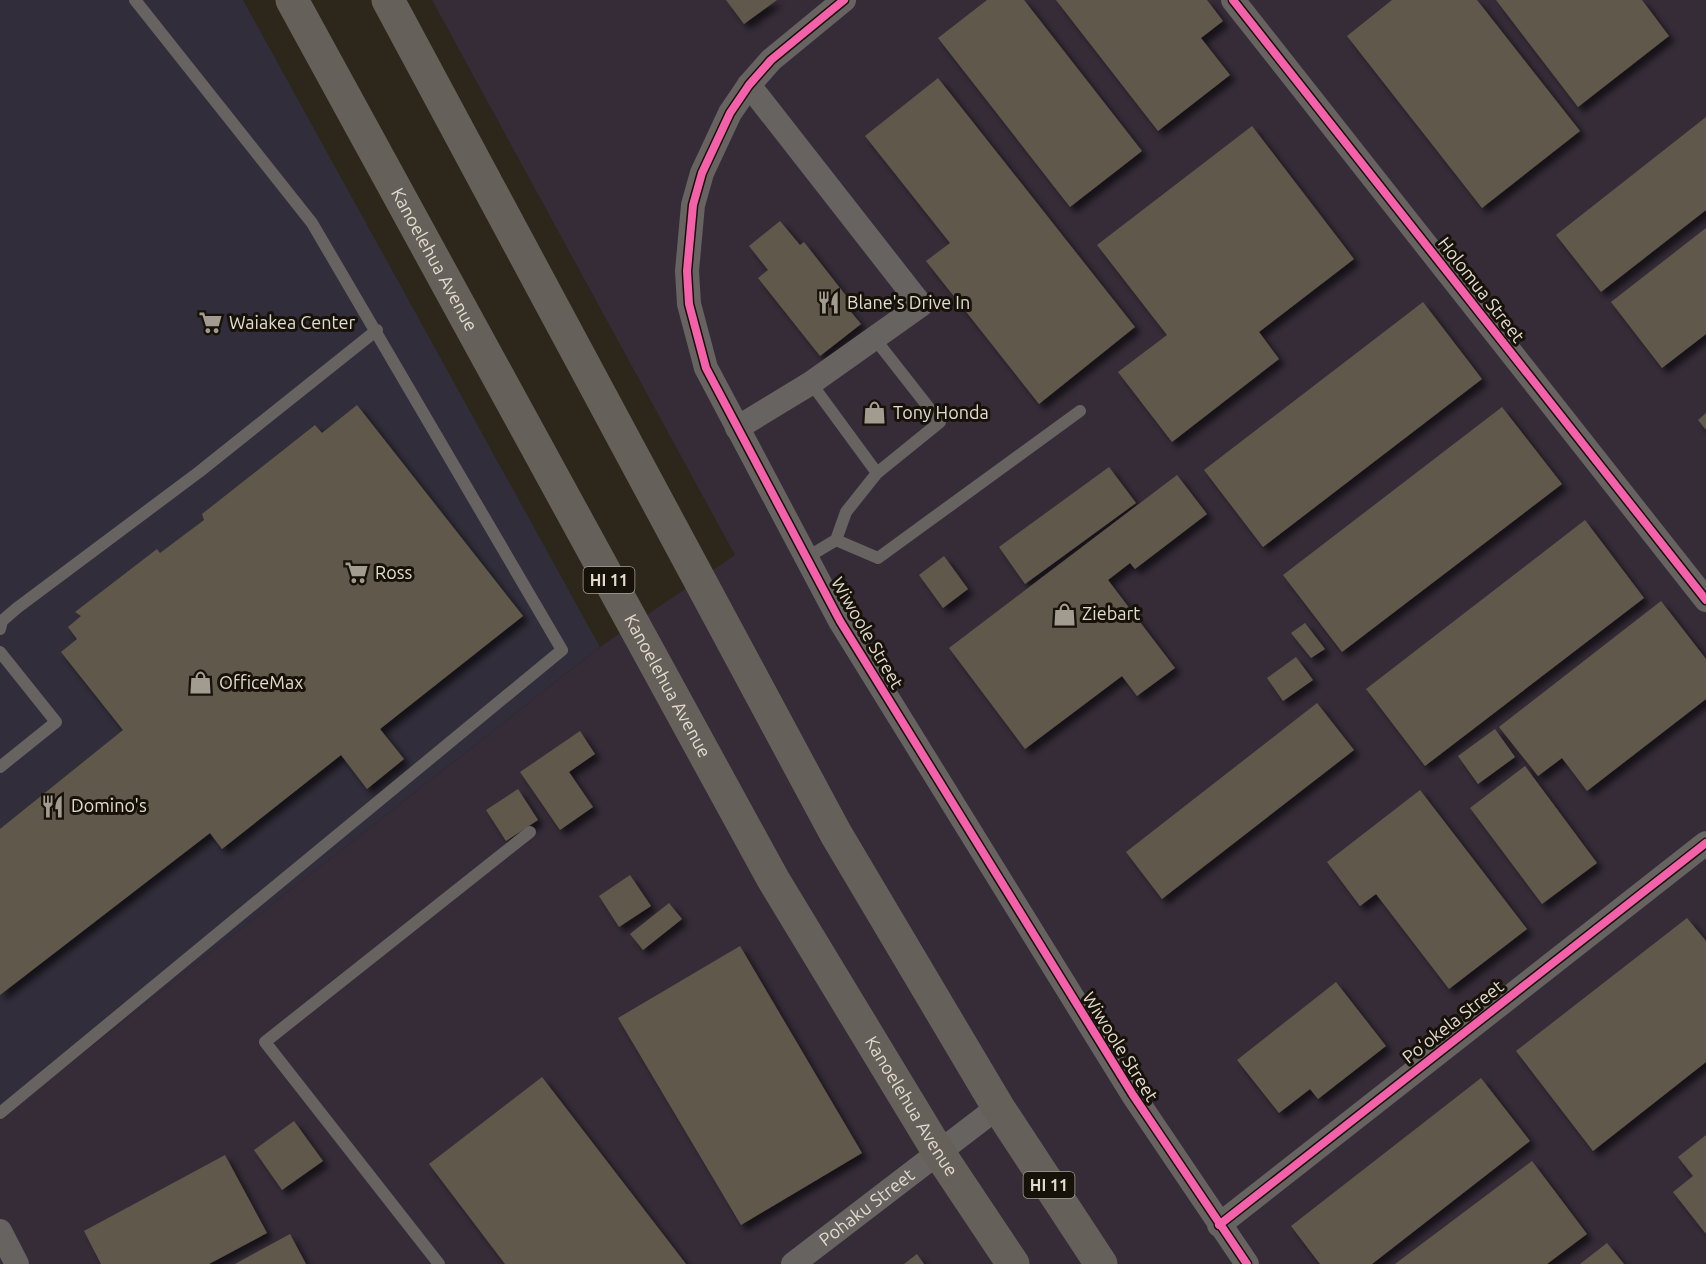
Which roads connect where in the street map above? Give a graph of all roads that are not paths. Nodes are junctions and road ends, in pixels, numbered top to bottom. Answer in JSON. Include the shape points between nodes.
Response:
{"nodes":[{"id":1,"x":135,"y":0,"type":"edge"},
{"id":2,"x":292,"y":0,"type":"edge"},
{"id":3,"x":388,"y":0,"type":"edge"},
{"id":4,"x":844,"y":0,"type":"edge"},
{"id":5,"x":1233,"y":0,"type":"edge"},
{"id":6,"x":749,"y":86,"type":"junction"},
{"id":7,"x":377,"y":330,"type":"junction"},
{"id":8,"x":875,"y":339,"type":"junction"},
{"id":9,"x":812,"y":383,"type":"junction"},
{"id":10,"x":1080,"y":411,"type":"dead end"},
{"id":11,"x":736,"y":428,"type":"junction"},
{"id":12,"x":878,"y":473,"type":"junction"},
{"id":13,"x":836,"y":540,"type":"junction"},
{"id":14,"x":806,"y":558,"type":"junction"},
{"id":15,"x":1706,"y":600,"type":"edge"},
{"id":16,"x":0,"y":629,"type":"edge"},
{"id":17,"x":0,"y":652,"type":"edge"},
{"id":18,"x":0,"y":767,"type":"edge"},
{"id":19,"x":530,"y":832,"type":"dead end"},
{"id":20,"x":1706,"y":843,"type":"edge"},
{"id":21,"x":998,"y":1107,"type":"junction"},
{"id":22,"x":0,"y":1113,"type":"edge"},
{"id":23,"x":939,"y":1153,"type":"junction"},
{"id":24,"x":1219,"y":1225,"type":"junction"},
{"id":25,"x":0,"y":1231,"type":"edge"},
{"id":26,"x":17,"y":1264,"type":"edge"},
{"id":27,"x":438,"y":1264,"type":"edge"},
{"id":28,"x":793,"y":1264,"type":"edge"},
{"id":29,"x":1013,"y":1264,"type":"edge"},
{"id":30,"x":1101,"y":1264,"type":"edge"},
{"id":31,"x":1247,"y":1264,"type":"edge"}],
"edges":[{"from":1,"to":7,"type":"lane","via":[[312,224]]},
{"from":2,"to":23,"type":"highway","name":"Kanoelehua Avenue","number":"HI 11","via":[[773,879]]},
{"from":3,"to":21,"type":"highway","number":"HI 11","via":[[836,834]]},
{"from":4,"to":6,"type":"street","name":"Wiwoole Street","via":[[771,60]]},
{"from":5,"to":15,"type":"street","name":"Holomua Street"},
{"from":6,"to":8,"type":"street","via":[[921,305]]},
{"from":6,"to":11,"type":"street","name":"Wiwoole Street","via":[[730,113],[702,173],[693,205],[687,271],[689,304],[706,368]]},
{"from":7,"to":16,"type":"lane","via":[[199,472],[17,608],[2,621]]},
{"from":7,"to":22,"type":"lane","via":[[562,650]]},
{"from":8,"to":9,"type":"street"},
{"from":8,"to":12,"type":"lane","via":[[940,422]]},
{"from":9,"to":11,"type":"street"},
{"from":9,"to":12,"type":"lane"},
{"from":10,"to":13,"type":"lane","via":[[878,558]]},
{"from":11,"to":14,"type":"street","name":"Wiwoole Street"},
{"from":12,"to":13,"type":"lane","via":[[846,512]]},
{"from":13,"to":14,"type":"lane"},
{"from":14,"to":24,"type":"street","name":"Wiwoole Street","via":[[840,621],[1033,937]]},
{"from":17,"to":18,"type":"lane","via":[[56,722]]},
{"from":19,"to":27,"type":"lane","via":[[266,1042]]},
{"from":20,"to":24,"type":"street","name":"Po‘okela Street"},
{"from":21,"to":23,"type":"street","name":"Pohaku Street"},
{"from":21,"to":30,"type":"highway","number":"HI 11"},
{"from":23,"to":28,"type":"street","name":"Pohaku Street"},
{"from":23,"to":29,"type":"highway","name":"Kanoelehua Avenue","number":"HI 11"},
{"from":24,"to":31,"type":"street","name":"Wiwoole Street"},
{"from":25,"to":26,"type":"street"}]}
